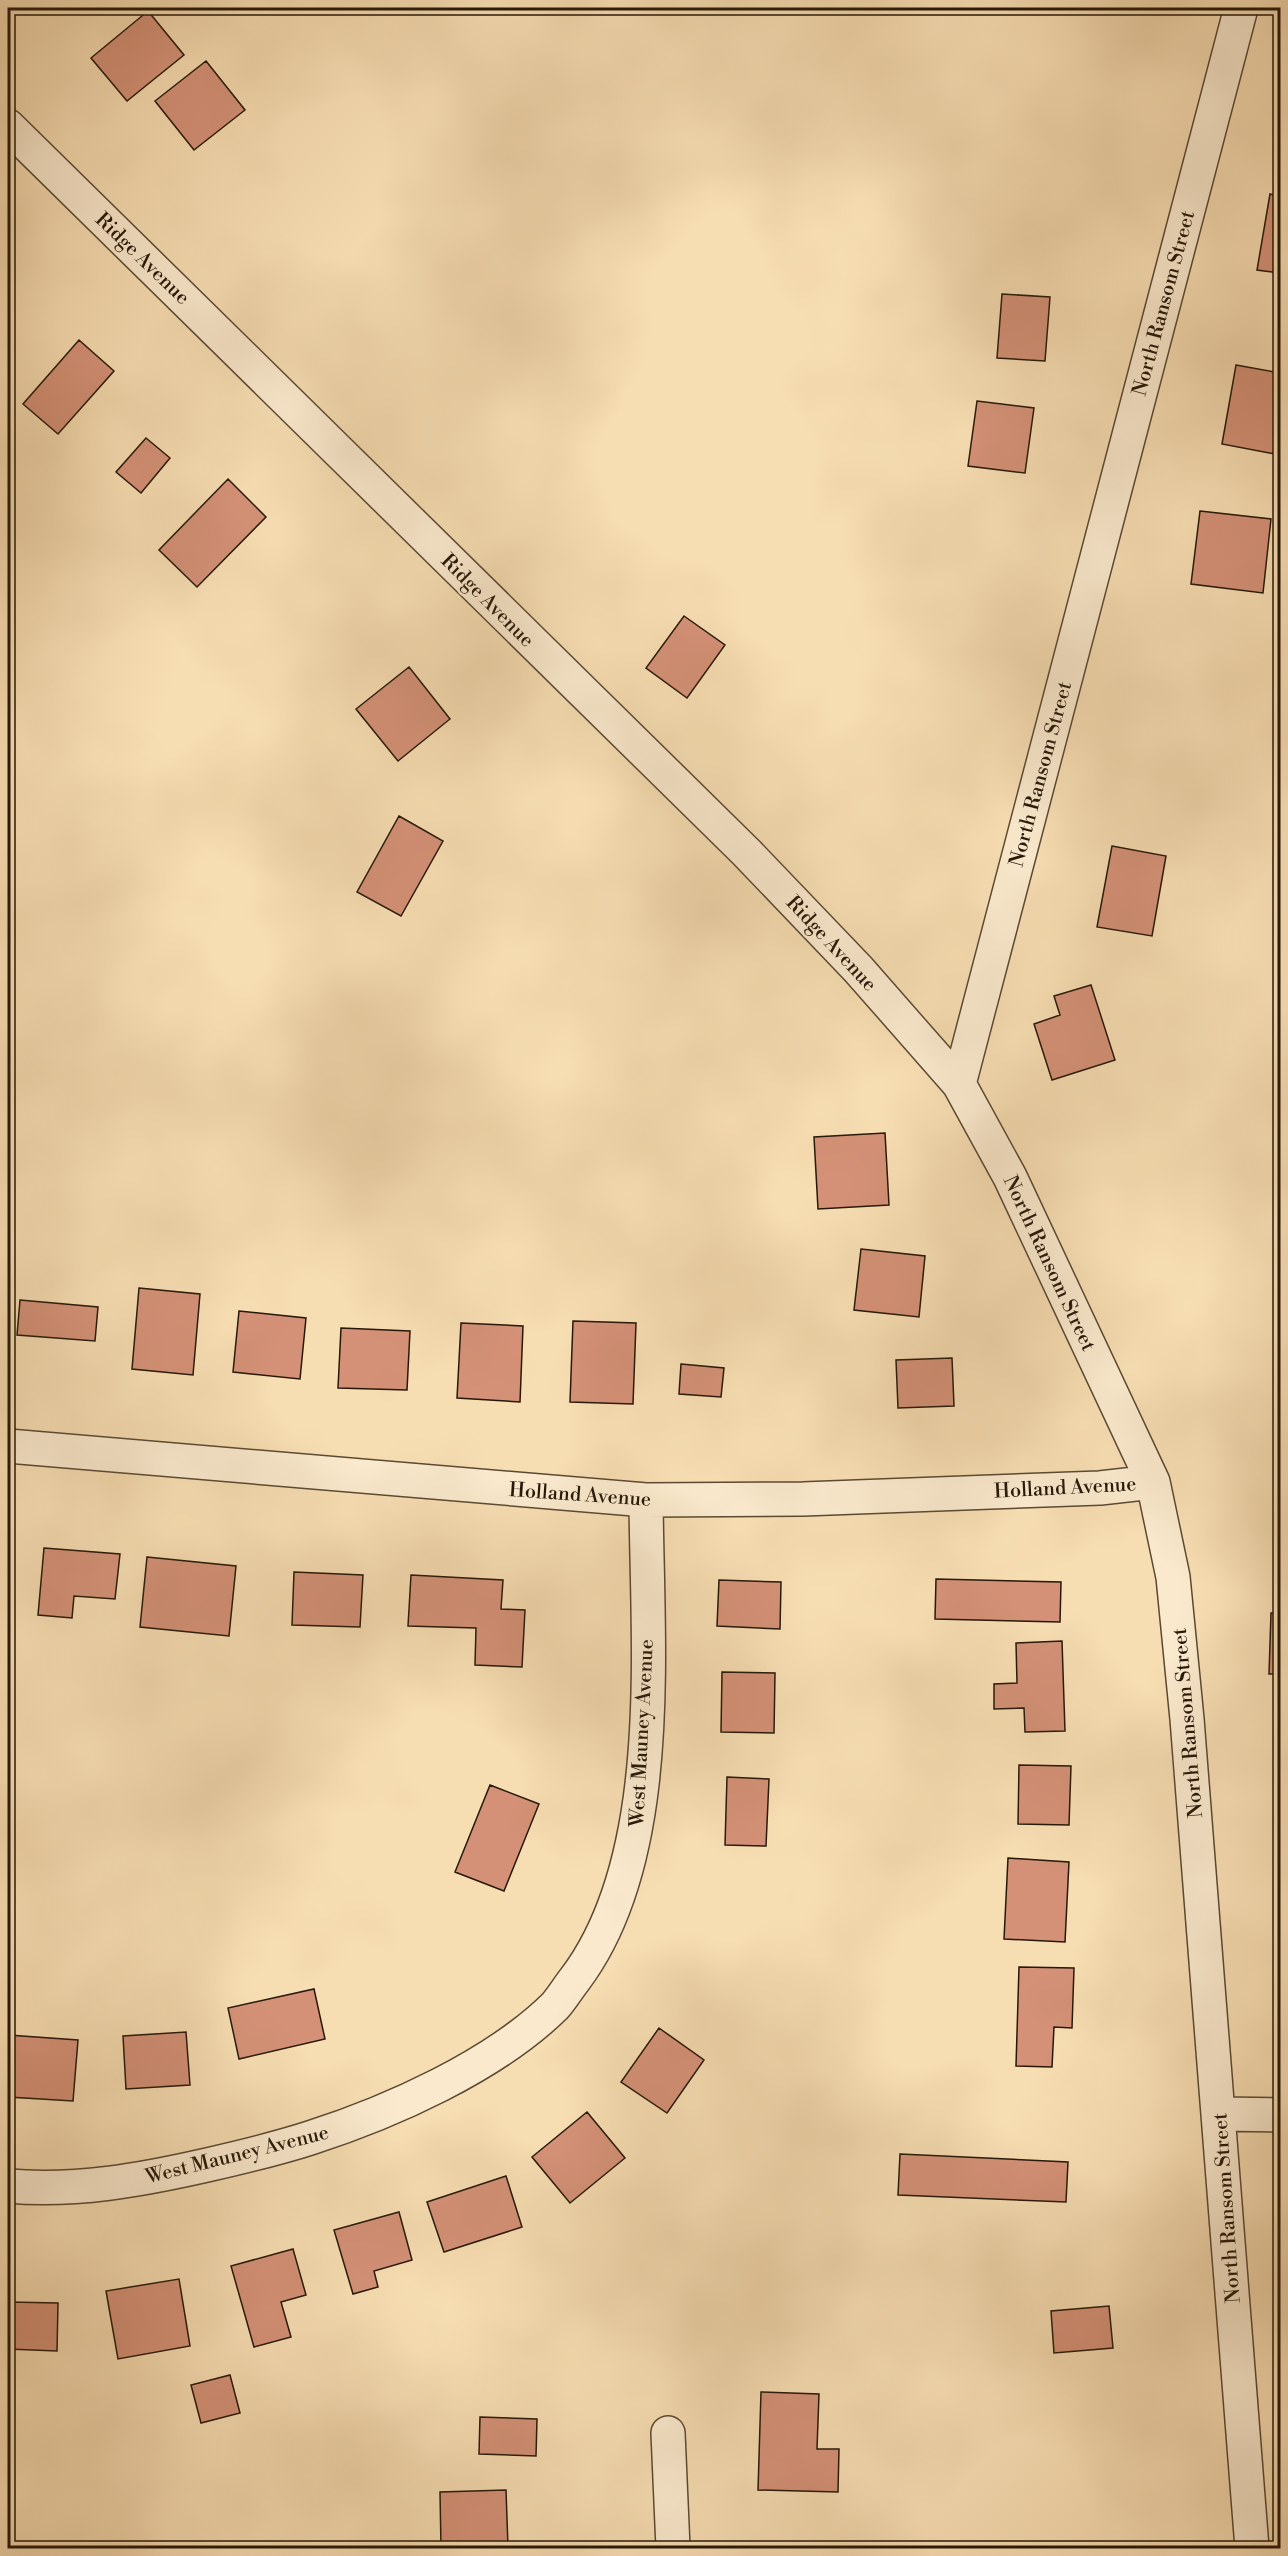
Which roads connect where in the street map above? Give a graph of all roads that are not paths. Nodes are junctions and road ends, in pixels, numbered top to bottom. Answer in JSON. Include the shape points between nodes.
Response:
{"nodes":[{"id":1,"x":1241,"y":8,"type":"edge"},
{"id":2,"x":8,"y":126,"type":"edge"},
{"id":3,"x":959,"y":1084,"type":"junction"},
{"id":4,"x":8,"y":1446,"type":"edge"},
{"id":5,"x":1153,"y":1482,"type":"junction"},
{"id":6,"x":646,"y":1500,"type":"junction"},
{"id":7,"x":1218,"y":2114,"type":"junction"},
{"id":8,"x":1281,"y":2115,"type":"edge"},
{"id":9,"x":8,"y":2186,"type":"edge"},
{"id":10,"x":668,"y":2433,"type":"dead end"},
{"id":11,"x":673,"y":2548,"type":"edge"},
{"id":12,"x":1252,"y":2548,"type":"edge"}],
"edges":[{"from":1,"to":3,"type":"street","name":"North Ransom Street"},
{"from":2,"to":3,"type":"street","name":"Ridge Avenue","via":[[747,853],[858,969]]},
{"from":3,"to":5,"type":"street","name":"North Ransom Street","via":[[1010,1177]]},
{"from":4,"to":6,"type":"street","name":"Holland Avenue"},
{"from":5,"to":6,"type":"street","name":"Holland Avenue","via":[[1064,1490]]},
{"from":5,"to":7,"type":"street","name":"North Ransom Street","via":[[1173,1577],[1188,1719]]},
{"from":6,"to":9,"type":"street","name":"West Mauney Avenue","via":[[648,1692],[635,1837],[618,1899],[592,1957],[555,2005],[507,2044],[452,2077],[396,2106],[338,2129],[278,2148],[157,2176],[95,2186]]},
{"from":7,"to":8,"type":"street"},
{"from":7,"to":12,"type":"street","name":"North Ransom Street"},
{"from":10,"to":11,"type":"street"}]}
